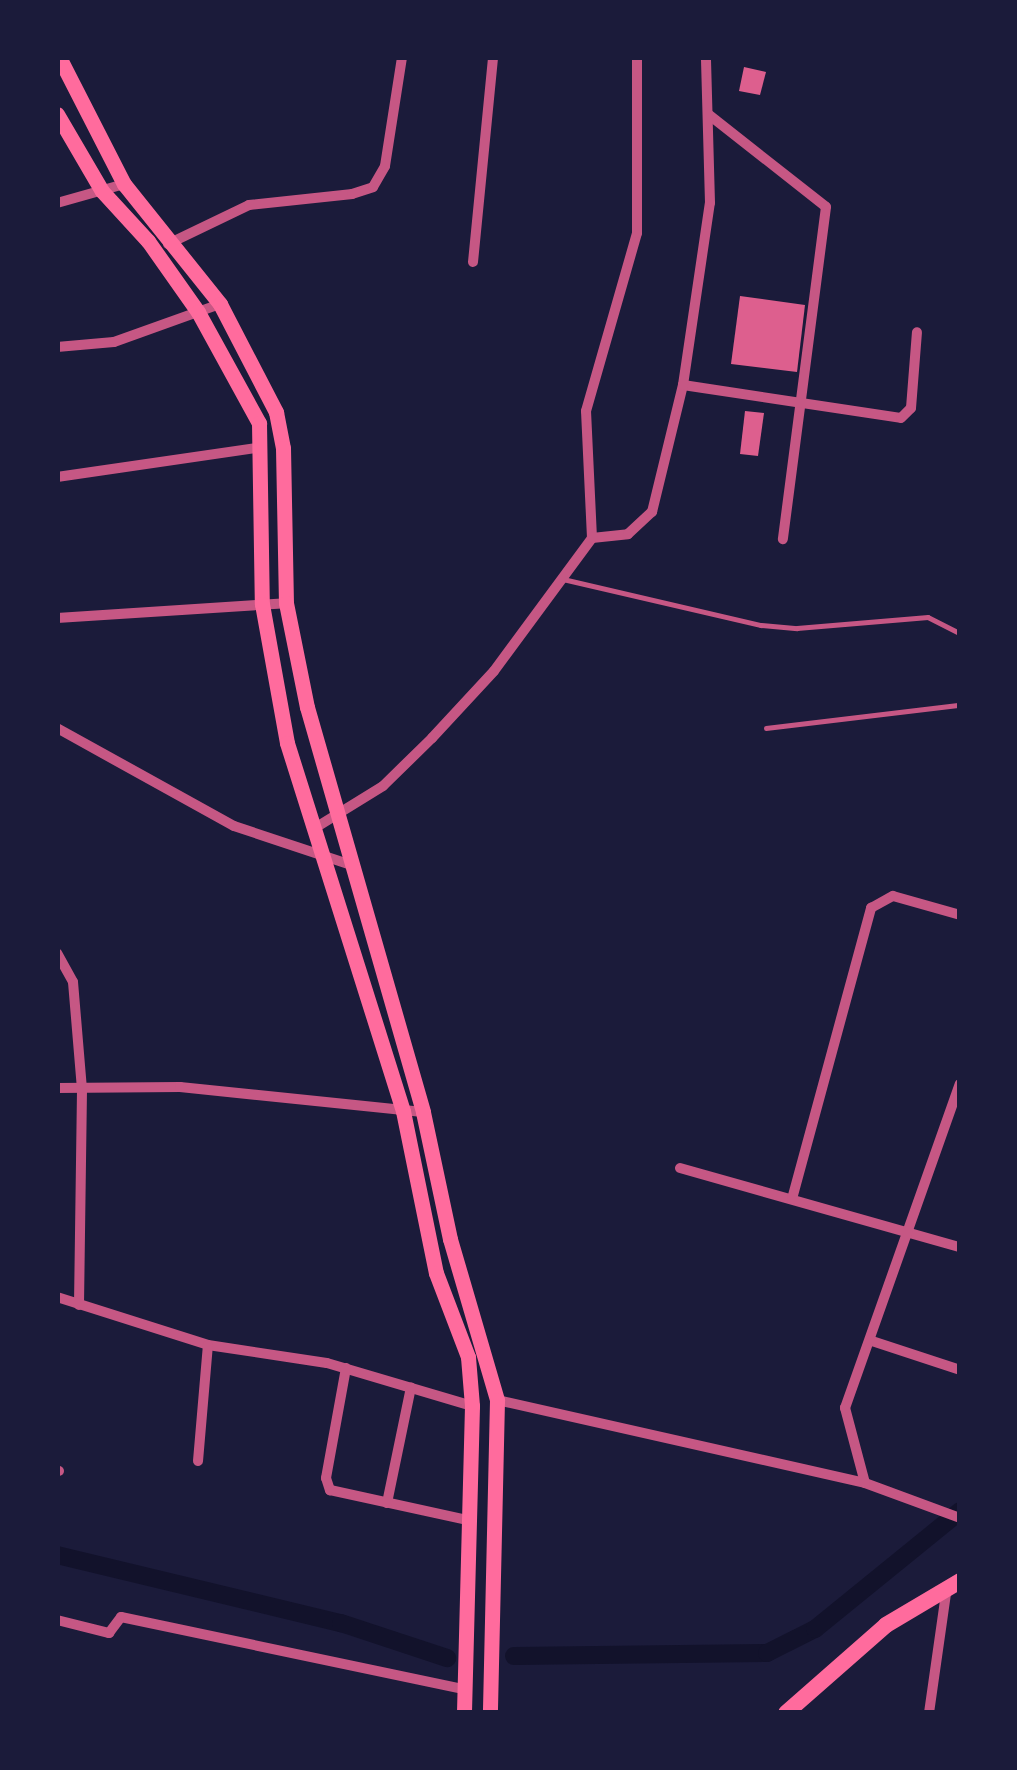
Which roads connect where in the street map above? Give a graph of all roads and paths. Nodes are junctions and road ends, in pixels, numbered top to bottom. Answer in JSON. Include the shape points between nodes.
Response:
{"nodes":[{"id":1,"x":59,"y":57,"type":"edge"},
{"id":2,"x":402,"y":57,"type":"edge"},
{"id":3,"x":493,"y":57,"type":"edge"},
{"id":4,"x":638,"y":57,"type":"edge"},
{"id":5,"x":706,"y":57,"type":"edge"},
{"id":6,"x":57,"y":114,"type":"edge"},
{"id":7,"x":708,"y":114,"type":"junction"},
{"id":8,"x":124,"y":184,"type":"junction"},
{"id":9,"x":102,"y":191,"type":"junction"},
{"id":10,"x":57,"y":203,"type":"edge"},
{"id":11,"x":172,"y":242,"type":"junction"},
{"id":12,"x":154,"y":250,"type":"junction"},
{"id":13,"x":473,"y":262,"type":"dead end"},
{"id":14,"x":220,"y":304,"type":"junction"},
{"id":15,"x":197,"y":312,"type":"junction"},
{"id":16,"x":917,"y":332,"type":"dead end"},
{"id":17,"x":57,"y":346,"type":"edge"},
{"id":18,"x":683,"y":385,"type":"junction"},
{"id":19,"x":802,"y":403,"type":"junction"},
{"id":20,"x":262,"y":446,"type":"junction"},
{"id":21,"x":57,"y":477,"type":"edge"},
{"id":22,"x":592,"y":538,"type":"junction"},
{"id":23,"x":783,"y":539,"type":"dead end"},
{"id":24,"x":563,"y":579,"type":"junction"},
{"id":25,"x":286,"y":603,"type":"junction"},
{"id":26,"x":262,"y":604,"type":"junction"},
{"id":27,"x":57,"y":618,"type":"edge"},
{"id":28,"x":960,"y":633,"type":"edge"},
{"id":29,"x":960,"y":705,"type":"edge"},
{"id":30,"x":57,"y":728,"type":"edge"},
{"id":31,"x":766,"y":728,"type":"dead end"},
{"id":32,"x":339,"y":818,"type":"junction"},
{"id":33,"x":315,"y":828,"type":"junction"},
{"id":34,"x":323,"y":857,"type":"junction"},
{"id":35,"x":354,"y":866,"type":"junction"},
{"id":36,"x":960,"y":915,"type":"edge"},
{"id":37,"x":57,"y":953,"type":"edge"},
{"id":38,"x":960,"y":1084,"type":"edge"},
{"id":39,"x":57,"y":1088,"type":"edge"},
{"id":40,"x":82,"y":1090,"type":"junction"},
{"id":41,"x":403,"y":1111,"type":"junction"},
{"id":42,"x":423,"y":1112,"type":"junction"},
{"id":43,"x":955,"y":1118,"type":"edge"},
{"id":44,"x":680,"y":1168,"type":"dead end"},
{"id":45,"x":791,"y":1198,"type":"junction"},
{"id":46,"x":910,"y":1231,"type":"junction"},
{"id":47,"x":960,"y":1247,"type":"edge"},
{"id":48,"x":57,"y":1298,"type":"edge"},
{"id":49,"x":79,"y":1305,"type":"junction"},
{"id":50,"x":872,"y":1341,"type":"junction"},
{"id":51,"x":208,"y":1345,"type":"junction"},
{"id":52,"x":346,"y":1368,"type":"junction"},
{"id":53,"x":960,"y":1370,"type":"edge"},
{"id":54,"x":411,"y":1387,"type":"junction"},
{"id":55,"x":497,"y":1400,"type":"junction"},
{"id":56,"x":472,"y":1406,"type":"junction"},
{"id":57,"x":198,"y":1461,"type":"dead end"},
{"id":58,"x":865,"y":1483,"type":"junction"},
{"id":59,"x":387,"y":1503,"type":"junction"},
{"id":60,"x":960,"y":1518,"type":"edge"},
{"id":61,"x":468,"y":1520,"type":"junction"},
{"id":62,"x":953,"y":1584,"type":"edge"},
{"id":63,"x":57,"y":1620,"type":"edge"},
{"id":64,"x":464,"y":1689,"type":"junction"},
{"id":65,"x":464,"y":1713,"type":"edge"},
{"id":66,"x":490,"y":1713,"type":"edge"},
{"id":67,"x":786,"y":1713,"type":"edge"},
{"id":68,"x":929,"y":1713,"type":"edge"}],
"edges":[{"from":1,"to":8,"type":"main road"},
{"from":2,"to":11,"type":"street","via":[[385,166],[373,187],[249,206]]},
{"from":3,"to":13,"type":"street"},
{"from":4,"to":22,"type":"street","via":[[640,218],[586,411]]},
{"from":5,"to":7,"type":"street"},
{"from":6,"to":9,"type":"main road"},
{"from":7,"to":18,"type":"street","via":[[710,203]]},
{"from":7,"to":19,"type":"street","via":[[826,208]]},
{"from":8,"to":9,"type":"street"},
{"from":8,"to":11,"type":"main road"},
{"from":9,"to":10,"type":"street"},
{"from":9,"to":12,"type":"main road"},
{"from":11,"to":12,"type":"street"},
{"from":11,"to":14,"type":"main road"},
{"from":12,"to":15,"type":"main road"},
{"from":14,"to":15,"type":"street"},
{"from":14,"to":25,"type":"main road","via":[[276,412]]},
{"from":15,"to":17,"type":"street","via":[[114,342]]},
{"from":15,"to":20,"type":"main road","via":[[251,400]]},
{"from":16,"to":19,"type":"street","via":[[907,416]]},
{"from":18,"to":19,"type":"street"},
{"from":18,"to":22,"type":"street","via":[[652,512],[628,534]]},
{"from":19,"to":23,"type":"street"},
{"from":20,"to":21,"type":"street"},
{"from":20,"to":26,"type":"main road"},
{"from":22,"to":24,"type":"street"},
{"from":24,"to":28,"type":"lane","via":[[761,625],[928,617]]},
{"from":24,"to":32,"type":"street","via":[[494,671],[383,786]]},
{"from":25,"to":26,"type":"street"},
{"from":25,"to":32,"type":"main road"},
{"from":26,"to":27,"type":"street"},
{"from":26,"to":33,"type":"main road","via":[[287,742]]},
{"from":29,"to":31,"type":"lane"},
{"from":30,"to":34,"type":"street","via":[[234,826]]},
{"from":32,"to":33,"type":"street"},
{"from":32,"to":35,"type":"main road"},
{"from":33,"to":34,"type":"main road"},
{"from":34,"to":35,"type":"street"},
{"from":34,"to":41,"type":"main road"},
{"from":35,"to":42,"type":"main road"},
{"from":36,"to":45,"type":"street","via":[[893,896],[871,908]]},
{"from":37,"to":40,"type":"street","via":[[74,982]]},
{"from":38,"to":43,"type":"street"},
{"from":39,"to":40,"type":"street"},
{"from":40,"to":41,"type":"street","via":[[180,1087]]},
{"from":40,"to":49,"type":"street"},
{"from":41,"to":42,"type":"street"},
{"from":41,"to":56,"type":"main road","via":[[436,1273],[467,1357]]},
{"from":42,"to":55,"type":"main road"},
{"from":43,"to":46,"type":"street"},
{"from":44,"to":45,"type":"street"},
{"from":45,"to":46,"type":"street"},
{"from":46,"to":47,"type":"street"},
{"from":46,"to":50,"type":"street"},
{"from":48,"to":49,"type":"street"},
{"from":49,"to":51,"type":"street"},
{"from":50,"to":53,"type":"street"},
{"from":50,"to":58,"type":"street","via":[[845,1408]]},
{"from":51,"to":52,"type":"street"},
{"from":51,"to":57,"type":"street"},
{"from":52,"to":54,"type":"street"},
{"from":52,"to":59,"type":"street","via":[[326,1485]]},
{"from":54,"to":56,"type":"street"},
{"from":54,"to":59,"type":"street"},
{"from":55,"to":58,"type":"street"},
{"from":55,"to":66,"type":"main road"},
{"from":56,"to":61,"type":"main road"},
{"from":58,"to":60,"type":"street"},
{"from":59,"to":61,"type":"street"},
{"from":61,"to":64,"type":"main road"},
{"from":62,"to":67,"type":"highway","via":[[886,1624]]},
{"from":62,"to":68,"type":"street"},
{"from":63,"to":64,"type":"street","via":[[109,1633],[121,1617]]},
{"from":64,"to":65,"type":"main road"}]}
